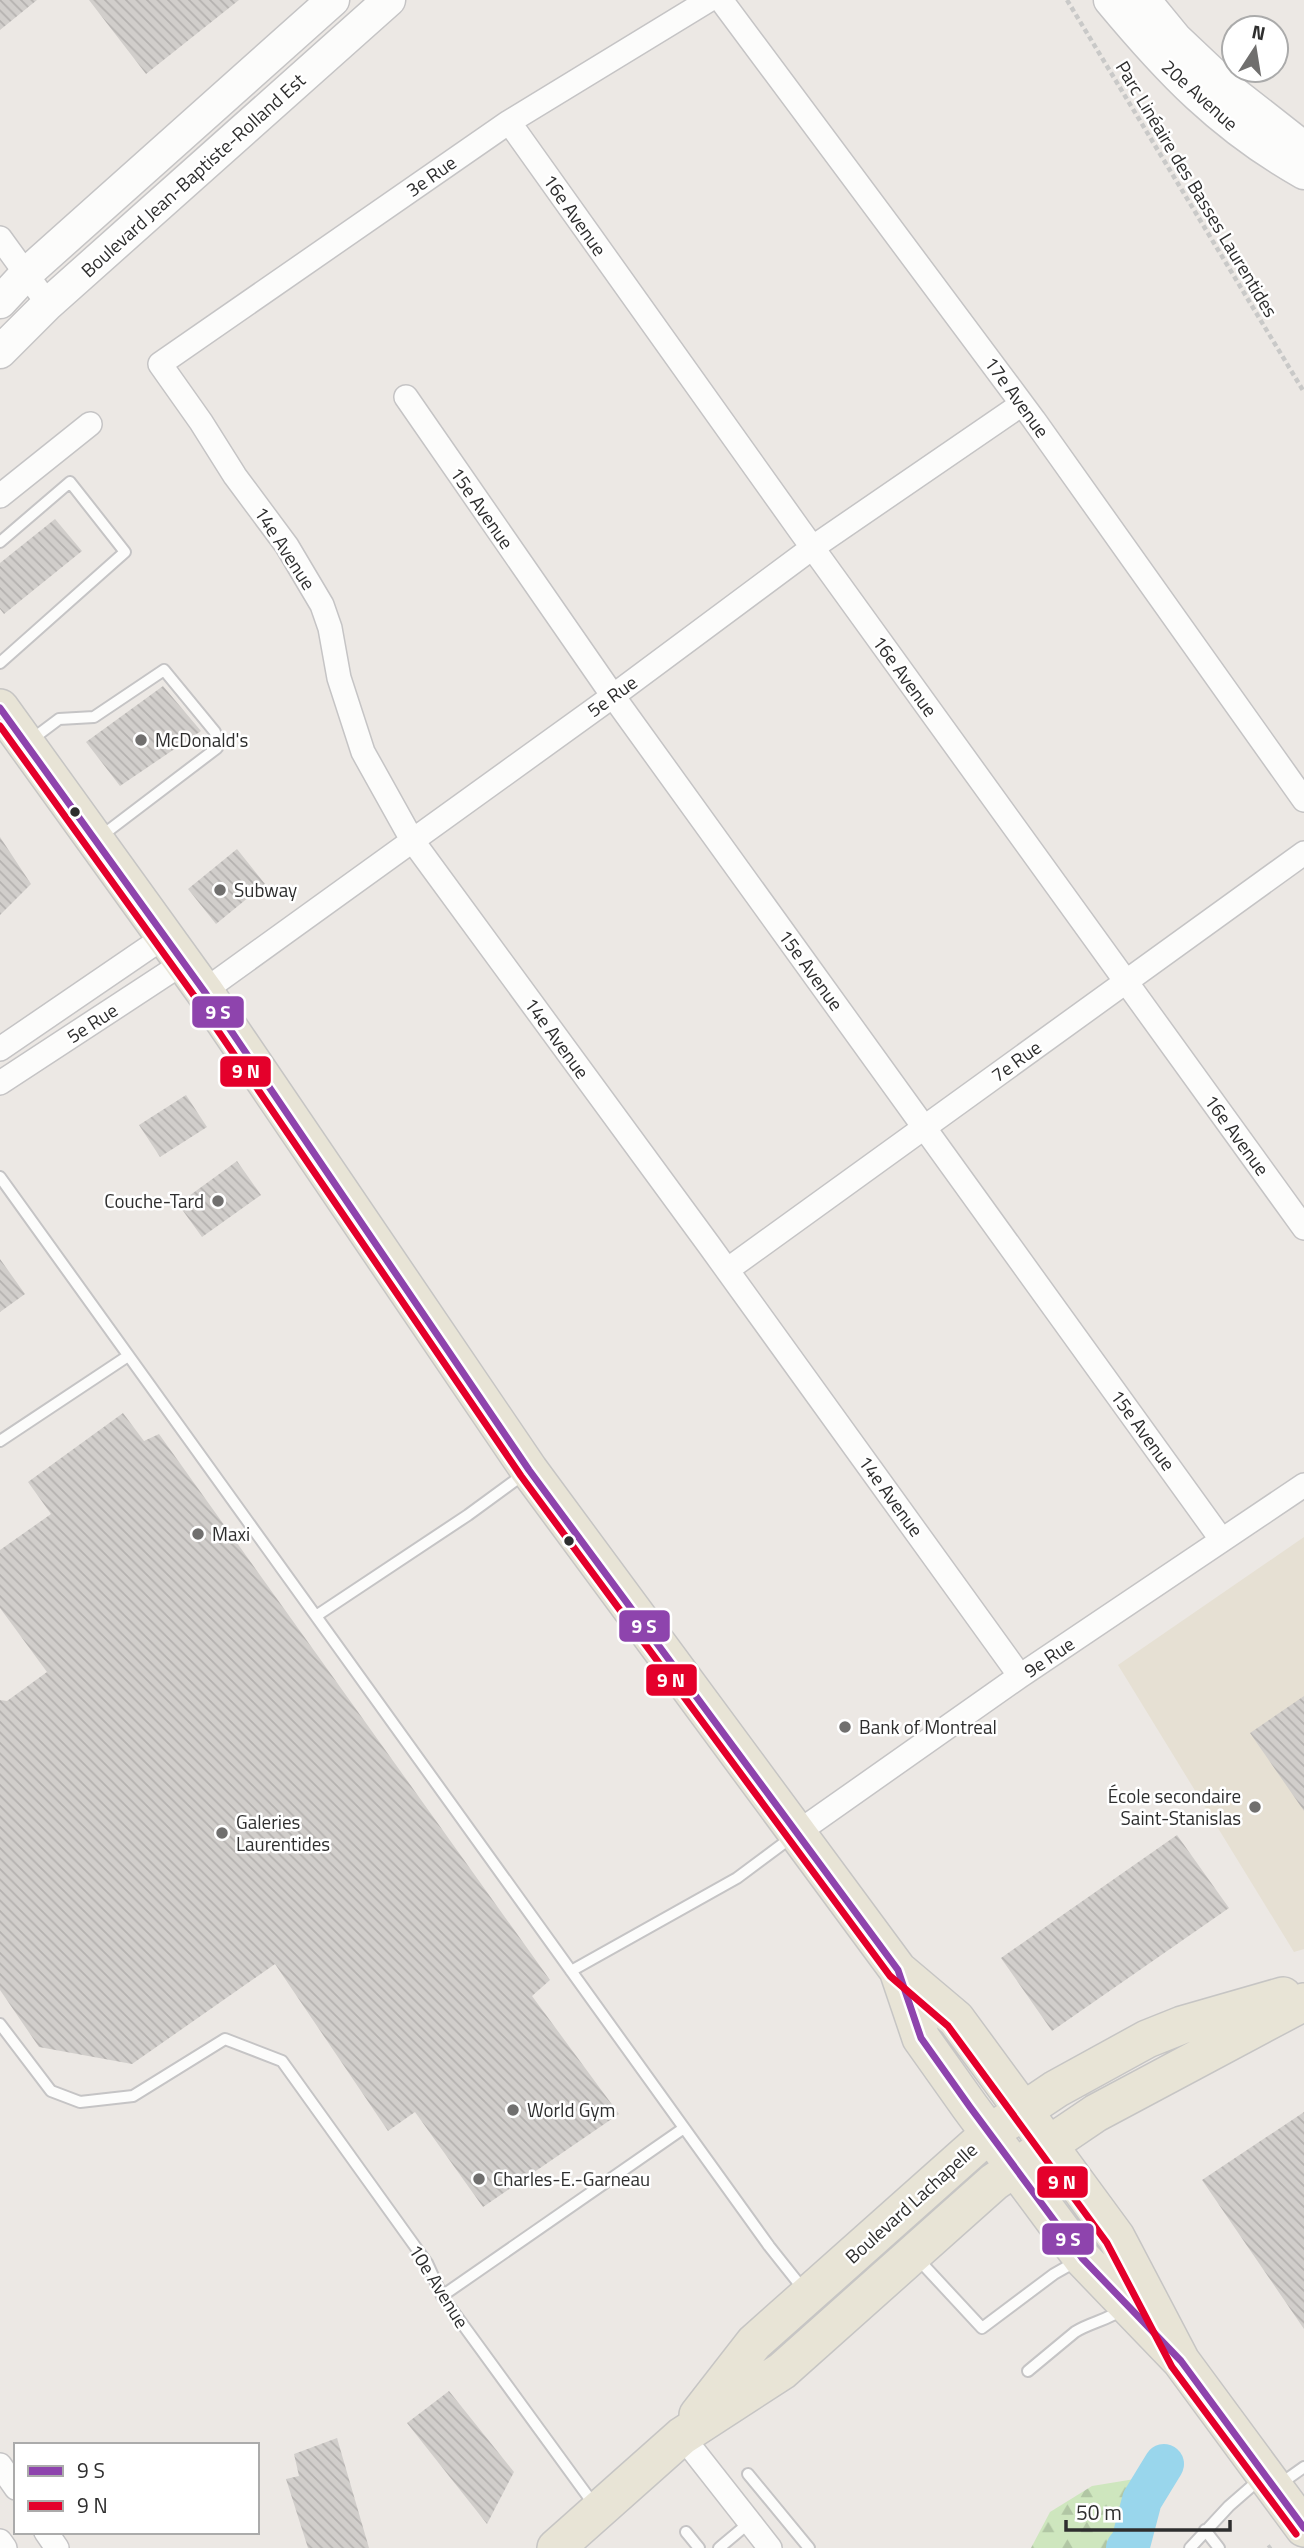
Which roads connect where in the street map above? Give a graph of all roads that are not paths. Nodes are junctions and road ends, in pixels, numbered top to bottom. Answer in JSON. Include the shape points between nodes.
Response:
{"nodes":[{"id":1,"x":389,"y":0,"type":"edge"},
{"id":2,"x":709,"y":0,"type":"edge"},
{"id":3,"x":721,"y":0,"type":"edge"},
{"id":4,"x":1110,"y":0,"type":"edge"},
{"id":5,"x":1144,"y":0,"type":"edge"},
{"id":6,"x":321,"y":10,"type":"edge"},
{"id":7,"x":335,"y":49,"type":"junction"},
{"id":8,"x":509,"y":122,"type":"junction"},
{"id":9,"x":1304,"y":148,"type":"edge"},
{"id":10,"x":1304,"y":173,"type":"edge"},
{"id":11,"x":0,"y":238,"type":"edge"},
{"id":12,"x":26,"y":274,"type":"junction"},
{"id":13,"x":0,"y":302,"type":"edge"},
{"id":14,"x":48,"y":304,"type":"junction"},
{"id":15,"x":0,"y":352,"type":"edge"},
{"id":16,"x":160,"y":364,"type":"joint"},
{"id":17,"x":405,"y":397,"type":"dead end"},
{"id":18,"x":1022,"y":404,"type":"junction"},
{"id":19,"x":90,"y":424,"type":"dead end"},
{"id":20,"x":0,"y":496,"type":"edge"},
{"id":21,"x":0,"y":542,"type":"edge"},
{"id":22,"x":812,"y":548,"type":"junction"},
{"id":23,"x":0,"y":663,"type":"edge"},
{"id":24,"x":613,"y":696,"type":"junction"},
{"id":25,"x":0,"y":708,"type":"edge"},
{"id":26,"x":26,"y":744,"type":"junction"},
{"id":27,"x":1304,"y":800,"type":"edge"},
{"id":28,"x":95,"y":840,"type":"junction"},
{"id":29,"x":412,"y":840,"type":"junction"},
{"id":30,"x":1304,"y":853,"type":"edge"},
{"id":31,"x":184,"y":964,"type":"junction"},
{"id":32,"x":1127,"y":982,"type":"junction"},
{"id":33,"x":0,"y":1049,"type":"edge"},
{"id":34,"x":0,"y":1083,"type":"edge"},
{"id":35,"x":925,"y":1126,"type":"junction"},
{"id":36,"x":0,"y":1177,"type":"edge"},
{"id":37,"x":1304,"y":1228,"type":"edge"},
{"id":38,"x":727,"y":1270,"type":"junction"},
{"id":39,"x":128,"y":1356,"type":"junction"},
{"id":40,"x":0,"y":1441,"type":"edge"},
{"id":41,"x":529,"y":1470,"type":"junction"},
{"id":42,"x":1304,"y":1485,"type":"edge"},
{"id":43,"x":1221,"y":1539,"type":"junction"},
{"id":44,"x":316,"y":1616,"type":"junction"},
{"id":45,"x":1020,"y":1676,"type":"junction"},
{"id":46,"x":797,"y":1833,"type":"junction"},
{"id":47,"x":898,"y":1970,"type":"junction"},
{"id":48,"x":571,"y":1971,"type":"junction"},
{"id":49,"x":1304,"y":1990,"type":"edge"},
{"id":50,"x":1304,"y":2002,"type":"edge"},
{"id":51,"x":0,"y":2024,"type":"edge"},
{"id":52,"x":1023,"y":2111,"type":"junction"},
{"id":53,"x":684,"y":2128,"type":"junction"},
{"id":54,"x":990,"y":2133,"type":"junction"},
{"id":55,"x":1048,"y":2144,"type":"junction"},
{"id":56,"x":1016,"y":2166,"type":"junction"},
{"id":57,"x":913,"y":2254,"type":"junction"},
{"id":58,"x":1082,"y":2258,"type":"junction"},
{"id":59,"x":442,"y":2296,"type":"junction"},
{"id":60,"x":808,"y":2296,"type":"junction"},
{"id":61,"x":1136,"y":2298,"type":"junction"},
{"id":62,"x":1028,"y":2371,"type":"dead end"},
{"id":63,"x":681,"y":2436,"type":"junction"},
{"id":64,"x":0,"y":2465,"type":"edge"},
{"id":65,"x":748,"y":2474,"type":"dead end"},
{"id":66,"x":1282,"y":2476,"type":"edge"},
{"id":67,"x":14,"y":2485,"type":"edge"},
{"id":68,"x":598,"y":2510,"type":"junction"},
{"id":69,"x":750,"y":2522,"type":"junction"},
{"id":70,"x":1304,"y":2528,"type":"edge"},
{"id":71,"x":1205,"y":2529,"type":"junction"},
{"id":72,"x":686,"y":2532,"type":"dead end"},
{"id":73,"x":0,"y":2540,"type":"edge"},
{"id":74,"x":5,"y":2548,"type":"edge"},
{"id":75,"x":556,"y":2548,"type":"edge"},
{"id":76,"x":699,"y":2548,"type":"edge"},
{"id":77,"x":719,"y":2548,"type":"edge"},
{"id":78,"x":770,"y":2548,"type":"edge"},
{"id":79,"x":809,"y":2548,"type":"edge"},
{"id":80,"x":1190,"y":2548,"type":"edge"},
{"id":81,"x":1219,"y":2548,"type":"edge"}],
"edges":[{"from":1,"to":7,"type":"street","name":"Boulevard Jean-Baptiste-Rolland Est"},
{"from":2,"to":8,"type":"street","name":"3e Rue"},
{"from":3,"to":18,"type":"street","name":"17e Avenue"},
{"from":4,"to":10,"type":"street","name":"20e Avenue","via":[[1158,58],[1214,113]]},
{"from":5,"to":9,"type":"street","name":"20e Avenue","via":[[1176,39],[1230,90]]},
{"from":6,"to":7,"type":"street"},
{"from":6,"to":12,"type":"street","name":"Boulevard Jean-Baptiste-Rolland Est"},
{"from":7,"to":14,"type":"street","name":"Boulevard Jean-Baptiste-Rolland Est"},
{"from":8,"to":16,"type":"street","name":"3e Rue"},
{"from":8,"to":22,"type":"street","name":"16e Avenue"},
{"from":11,"to":12,"type":"street"},
{"from":12,"to":13,"type":"street","name":"Boulevard Jean-Baptiste-Rolland Est"},
{"from":12,"to":14,"type":"street"},
{"from":14,"to":15,"type":"street","name":"Boulevard Jean-Baptiste-Rolland Est"},
{"from":16,"to":29,"type":"street","name":"14e Avenue","via":[[287,546],[322,605],[363,752]]},
{"from":17,"to":24,"type":"street","name":"15e Avenue"},
{"from":18,"to":22,"type":"street","name":"5e Rue"},
{"from":18,"to":27,"type":"street","name":"17e Avenue"},
{"from":19,"to":20,"type":"street"},
{"from":21,"to":23,"type":"lane","via":[[70,482],[125,552]]},
{"from":22,"to":24,"type":"street","name":"5e Rue"},
{"from":22,"to":32,"type":"street","name":"16e Avenue"},
{"from":24,"to":29,"type":"street","name":"5e Rue"},
{"from":24,"to":35,"type":"street","name":"15e Avenue"},
{"from":25,"to":26,"type":"main road"},
{"from":26,"to":28,"type":"main road"},
{"from":26,"to":28,"type":"lane","via":[[59,719],[94,717],[164,670],[215,732],[217,748]]},
{"from":28,"to":31,"type":"main road"},
{"from":29,"to":31,"type":"street","name":"5e Rue"},
{"from":29,"to":38,"type":"street","name":"14e Avenue"},
{"from":30,"to":32,"type":"street","name":"7e Rue"},
{"from":31,"to":33,"type":"street","name":"5e Rue"},
{"from":31,"to":34,"type":"street","name":"5e Rue"},
{"from":31,"to":41,"type":"main road"},
{"from":32,"to":35,"type":"street","name":"7e Rue"},
{"from":32,"to":37,"type":"street","name":"16e Avenue"},
{"from":35,"to":38,"type":"street","name":"7e Rue"},
{"from":35,"to":43,"type":"street","name":"15e Avenue"},
{"from":36,"to":39,"type":"lane"},
{"from":38,"to":45,"type":"street","name":"14e Avenue"},
{"from":39,"to":40,"type":"lane"},
{"from":39,"to":44,"type":"lane"},
{"from":41,"to":44,"type":"lane"},
{"from":41,"to":46,"type":"main road"},
{"from":42,"to":43,"type":"street","name":"9e Rue"},
{"from":43,"to":45,"type":"street","name":"9e Rue"},
{"from":44,"to":48,"type":"lane"},
{"from":45,"to":46,"type":"street","name":"9e Rue"},
{"from":46,"to":47,"type":"main road"},
{"from":46,"to":48,"type":"lane","via":[[737,1878]]},
{"from":47,"to":52,"type":"main road","via":[[957,2019]]},
{"from":47,"to":54,"type":"main road","via":[[921,2038]]},
{"from":48,"to":53,"type":"lane"},
{"from":49,"to":52,"type":"main road","name":"Boulevard Lachapelle","via":[[1228,2010],[1147,2039]]},
{"from":50,"to":55,"type":"main road","name":"Boulevard Lachapelle","via":[[1096,2113]]},
{"from":51,"to":59,"type":"lane","name":"10e Avenue","via":[[51,2091],[80,2102],[132,2096],[225,2039],[282,2061],[427,2263]]},
{"from":52,"to":54,"type":"main road","name":"Boulevard Lachapelle"},
{"from":52,"to":55,"type":"main road"},
{"from":53,"to":59,"type":"lane"},
{"from":53,"to":60,"type":"lane"},
{"from":54,"to":56,"type":"main road"},
{"from":54,"to":60,"type":"main road","name":"Boulevard Lachapelle"},
{"from":55,"to":56,"type":"main road","name":"Boulevard Lachapelle"},
{"from":55,"to":61,"type":"main road","via":[[1116,2237]]},
{"from":56,"to":57,"type":"main road","name":"Boulevard Lachapelle"},
{"from":56,"to":58,"type":"main road"},
{"from":57,"to":58,"type":"lane","via":[[982,2328]]},
{"from":57,"to":63,"type":"main road","name":"Boulevard Lachapelle","via":[[782,2371]]},
{"from":58,"to":61,"type":"main road"},
{"from":59,"to":68,"type":"lane","name":"10e Avenue"},
{"from":60,"to":63,"type":"main road","name":"Boulevard Lachapelle","via":[[754,2343]]},
{"from":61,"to":62,"type":"lane","via":[[1111,2318],[1074,2332]]},
{"from":61,"to":66,"type":"main road","via":[[1181,2361]]},
{"from":63,"to":68,"type":"main road","name":"Boulevard Lachapelle"},
{"from":63,"to":69,"type":"street"},
{"from":64,"to":67,"type":"street"},
{"from":65,"to":79,"type":"lane"},
{"from":66,"to":70,"type":"main road"},
{"from":66,"to":71,"type":"lane"},
{"from":68,"to":75,"type":"main road","name":"Boulevard Lachapelle"},
{"from":69,"to":77,"type":"lane"},
{"from":69,"to":78,"type":"street"},
{"from":71,"to":80,"type":"lane"},
{"from":71,"to":81,"type":"lane"},
{"from":72,"to":76,"type":"lane"},
{"from":73,"to":74,"type":"street"}]}
